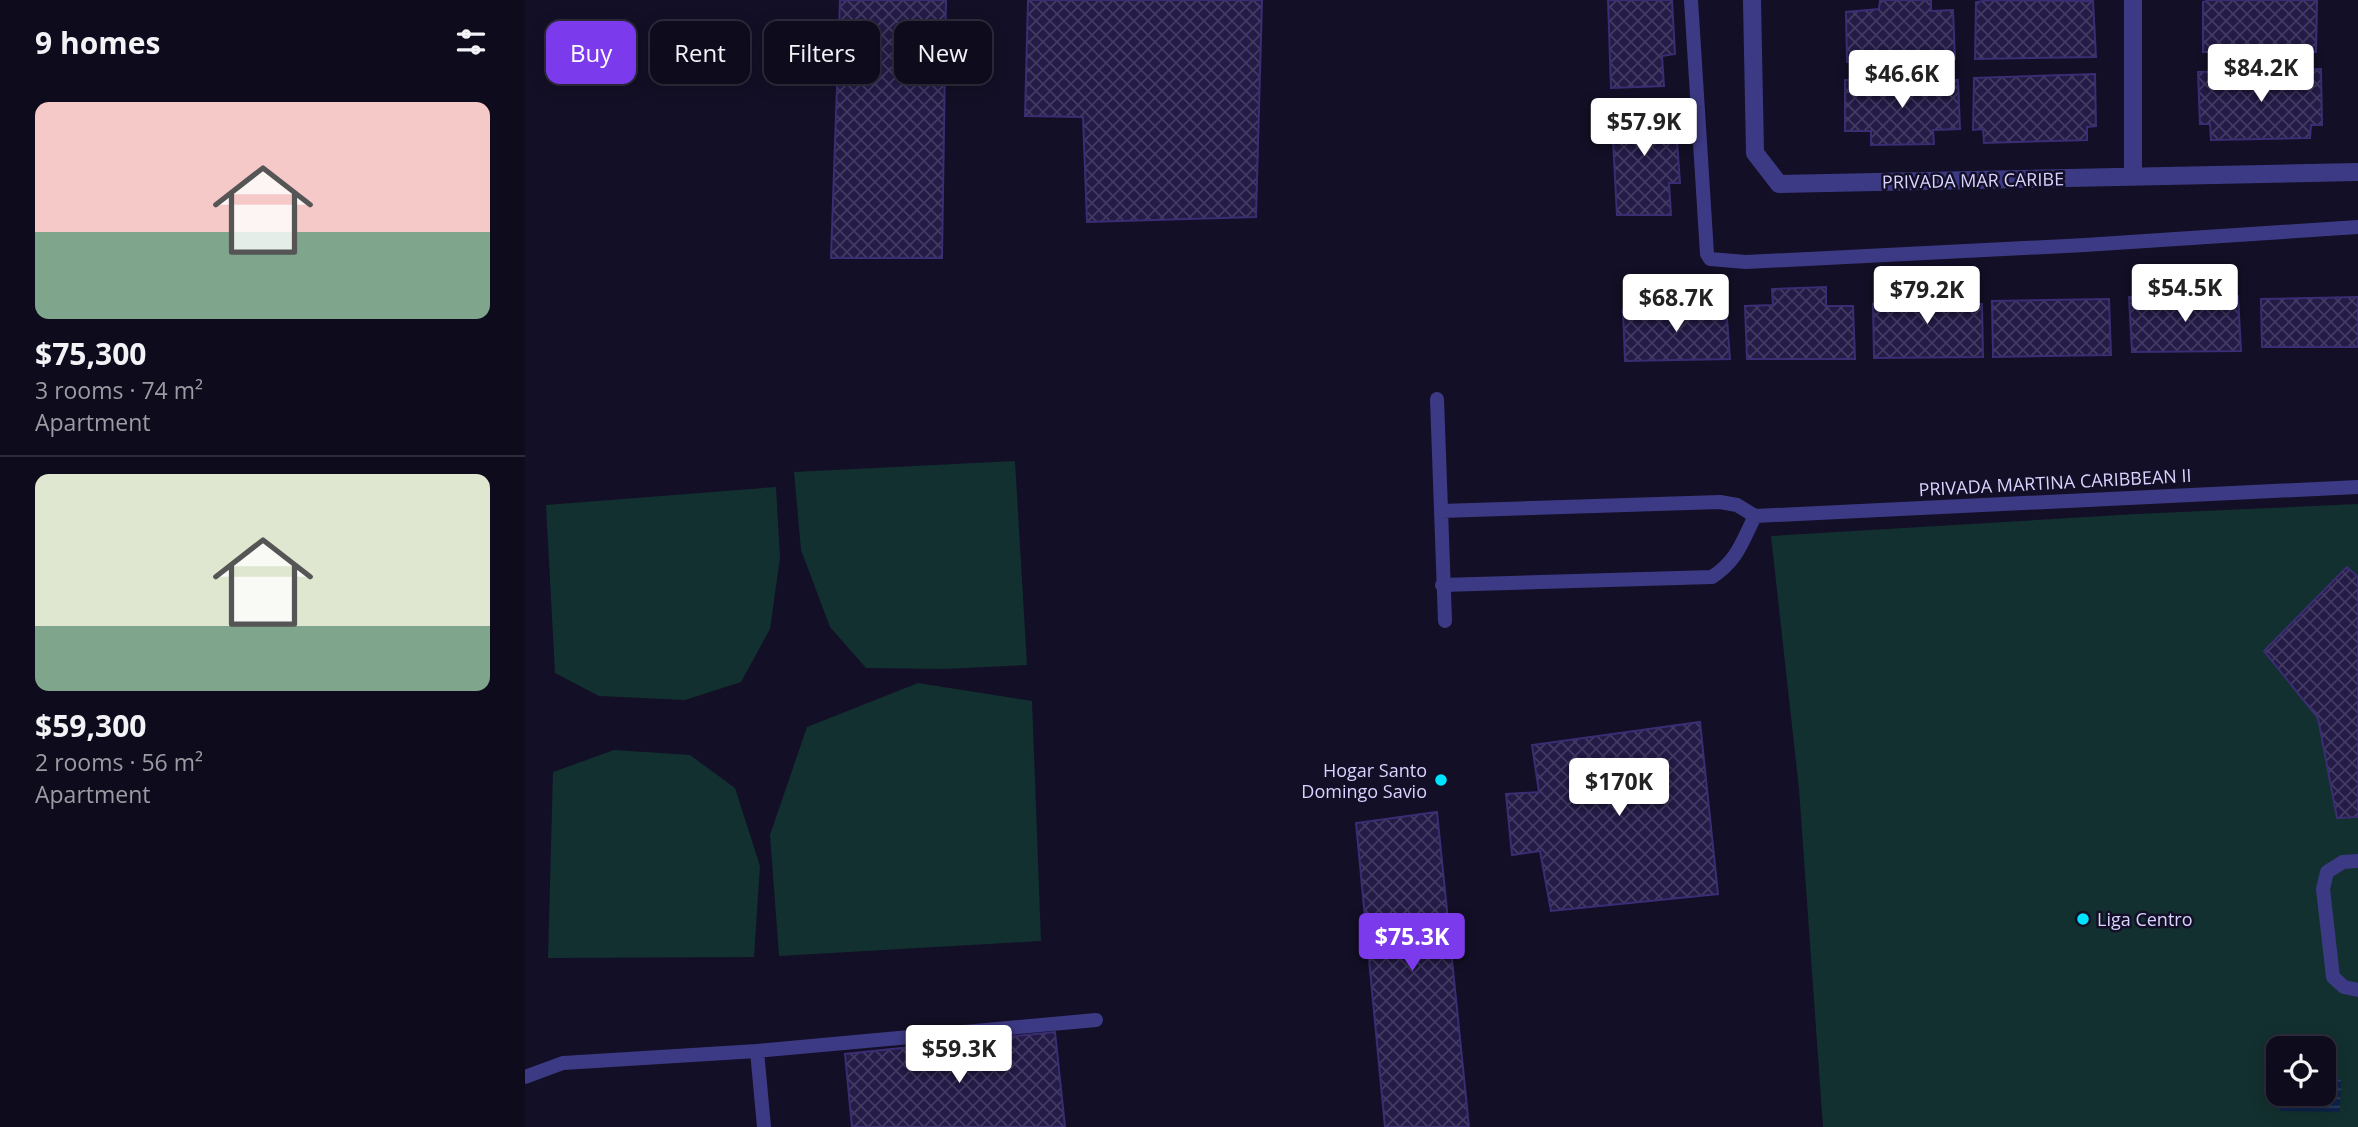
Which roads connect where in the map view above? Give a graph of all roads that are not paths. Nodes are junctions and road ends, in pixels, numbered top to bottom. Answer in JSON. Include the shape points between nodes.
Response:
{"nodes":[{"id":1,"x":1691,"y":0,"type":"edge"},
{"id":2,"x":1752,"y":0,"type":"edge"},
{"id":3,"x":2133,"y":0,"type":"edge"},
{"id":4,"x":2358,"y":172,"type":"edge"},
{"id":5,"x":2133,"y":177,"type":"junction"},
{"id":6,"x":2358,"y":227,"type":"edge"},
{"id":7,"x":1437,"y":398,"type":"dead end"},
{"id":8,"x":2358,"y":487,"type":"edge"},
{"id":9,"x":1441,"y":511,"type":"junction"},
{"id":10,"x":1755,"y":516,"type":"junction"},
{"id":11,"x":1442,"y":585,"type":"junction"},
{"id":12,"x":1445,"y":621,"type":"dead end"},
{"id":13,"x":2358,"y":861,"type":"edge"},
{"id":14,"x":2358,"y":990,"type":"edge"},
{"id":15,"x":1096,"y":1020,"type":"dead end"},
{"id":16,"x":757,"y":1051,"type":"junction"},
{"id":17,"x":525,"y":1077,"type":"edge"},
{"id":18,"x":764,"y":1127,"type":"edge"}],
"edges":[{"from":1,"to":6,"type":"lane","via":[[1710,258],[1746,262]]},
{"from":2,"to":5,"type":"street","name":"PRIVADA MAR CARIBE","via":[[1755,153],[1779,184]]},
{"from":3,"to":5,"type":"street"},
{"from":4,"to":5,"type":"street","name":"PRIVADA MAR CARIBE"},
{"from":7,"to":9,"type":"lane"},
{"from":8,"to":10,"type":"lane","name":"PRIVADA MARTINA CARIBBEAN II"},
{"from":9,"to":10,"type":"lane","name":"PRIVADA MARTINA CARIBBEAN II","via":[[1720,502],[1737,505]]},
{"from":9,"to":11,"type":"lane"},
{"from":10,"to":11,"type":"lane","via":[[1727,568],[1712,578]]},
{"from":11,"to":12,"type":"lane"},
{"from":13,"to":14,"type":"lane","via":[[2343,862],[2327,872],[2323,890],[2333,977],[2344,987]]},
{"from":15,"to":16,"type":"lane"},
{"from":16,"to":17,"type":"lane","via":[[563,1063]]},
{"from":16,"to":18,"type":"lane"}]}
